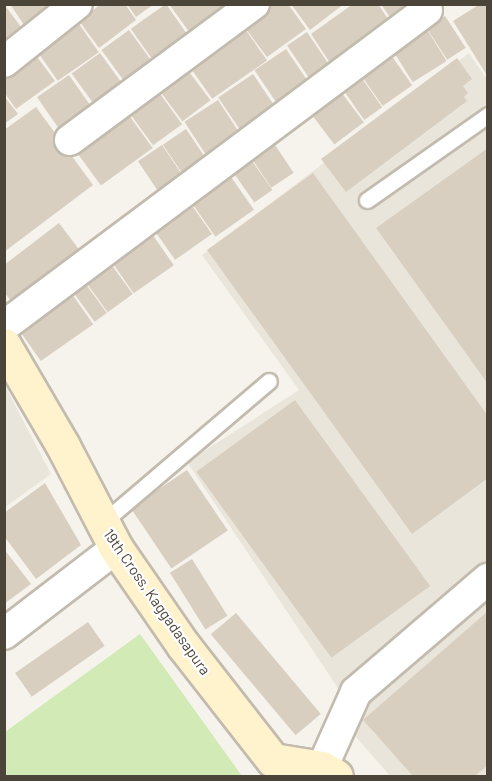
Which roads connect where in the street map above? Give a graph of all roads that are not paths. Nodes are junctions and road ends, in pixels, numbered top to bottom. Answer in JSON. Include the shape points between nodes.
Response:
{"nodes":[{"id":1,"x":77,"y":4,"type":"edge"},
{"id":2,"x":254,"y":4,"type":"edge"},
{"id":3,"x":427,"y":10,"type":"dead end"},
{"id":4,"x":4,"y":62,"type":"edge"},
{"id":5,"x":488,"y":115,"type":"edge"},
{"id":6,"x":70,"y":140,"type":"dead end"},
{"id":7,"x":367,"y":200,"type":"dead end"},
{"id":8,"x":4,"y":326,"type":"edge"},
{"id":9,"x":4,"y":345,"type":"edge"},
{"id":10,"x":269,"y":381,"type":"dead end"},
{"id":11,"x":109,"y":535,"type":"junction"},
{"id":12,"x":488,"y":579,"type":"edge"},
{"id":13,"x":4,"y":634,"type":"edge"},
{"id":14,"x":329,"y":772,"type":"edge"}],
"edges":[{"from":1,"to":4,"type":"street"},
{"from":2,"to":6,"type":"street"},
{"from":3,"to":8,"type":"street"},
{"from":5,"to":7,"type":"lane"},
{"from":9,"to":11,"type":"street","name":"19th Cross, Kaggadasapura"},
{"from":10,"to":11,"type":"lane"},
{"from":11,"to":13,"type":"street"},
{"from":11,"to":14,"type":"street","name":"19th Cross, Kaggadasapura","via":[[183,645],[273,760]]},
{"from":12,"to":14,"type":"street","via":[[356,692]]}]}
